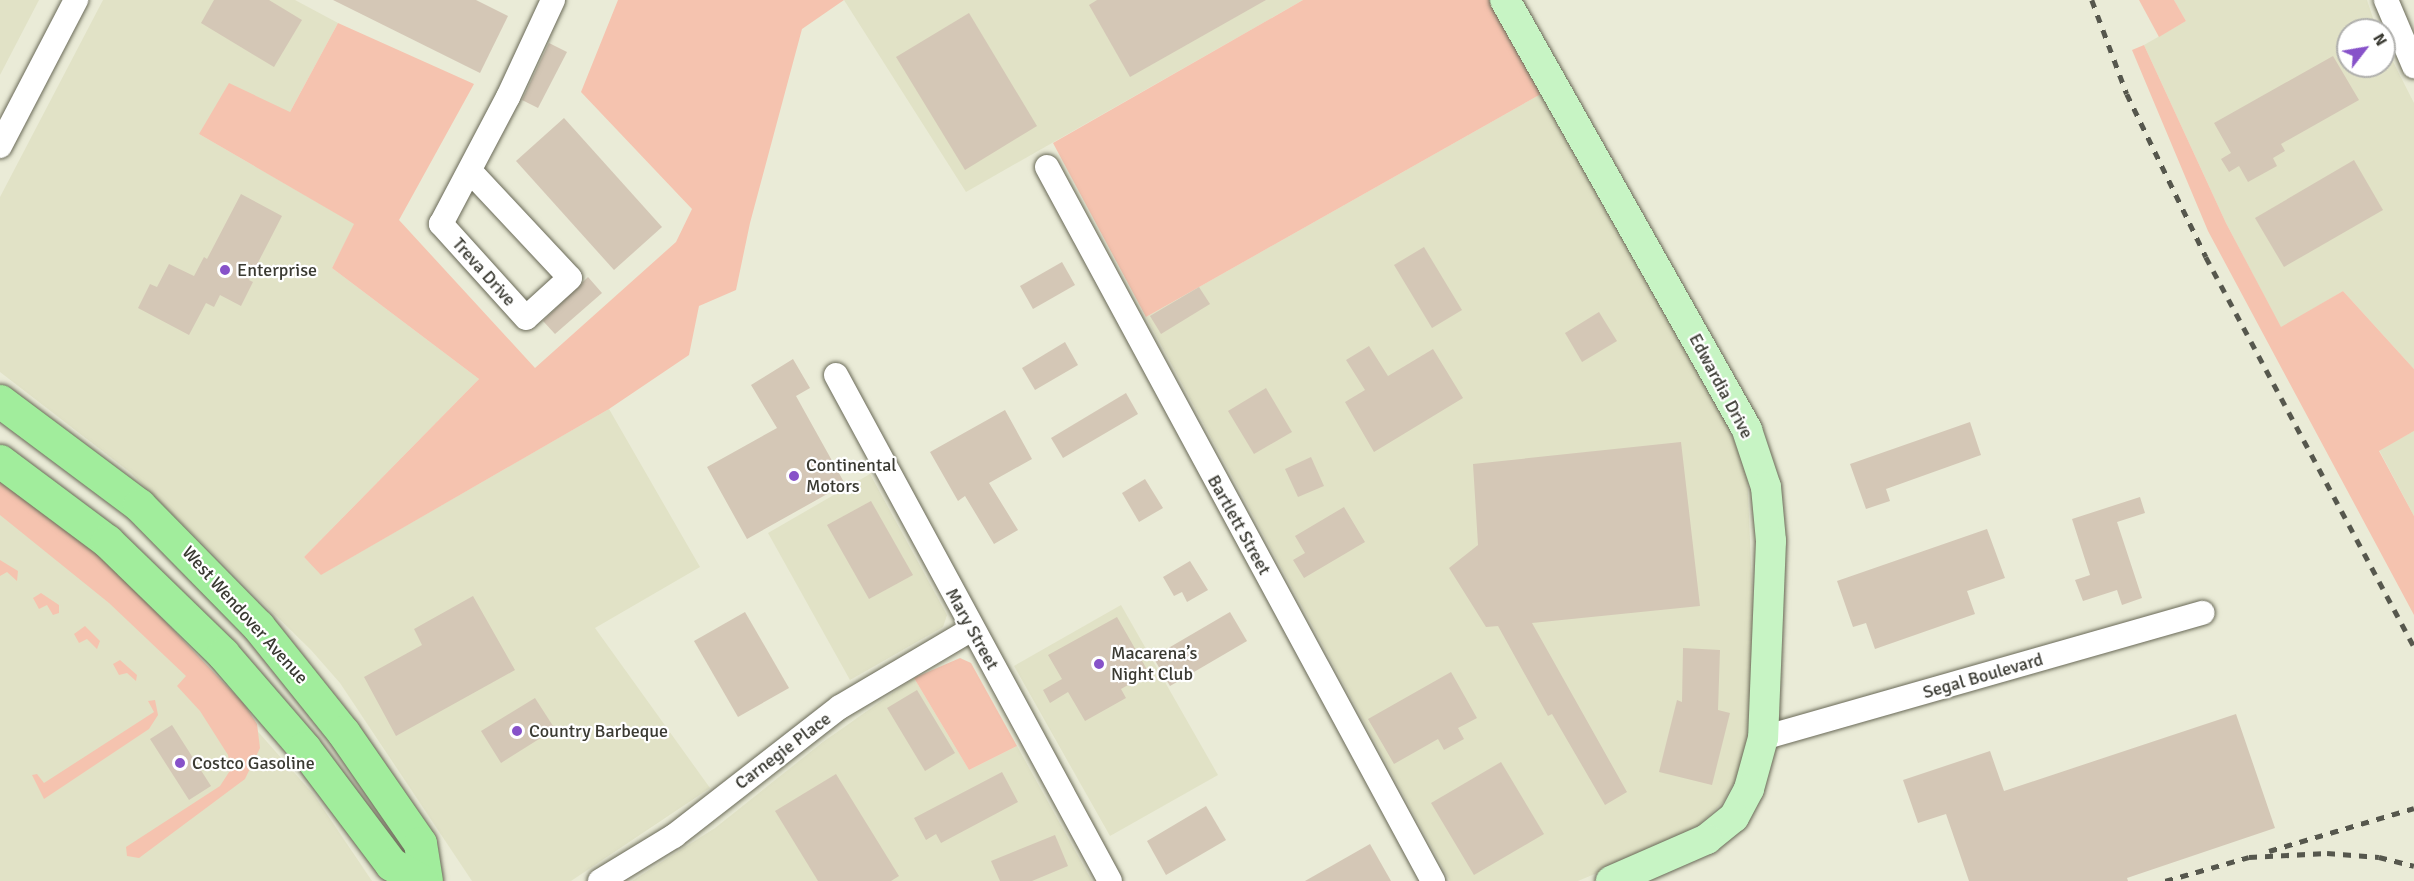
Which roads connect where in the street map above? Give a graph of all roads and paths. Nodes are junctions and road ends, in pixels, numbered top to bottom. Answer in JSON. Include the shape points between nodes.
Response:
{"nodes":[{"id":1,"x":76,"y":0,"type":"edge"},
{"id":2,"x":1505,"y":0,"type":"edge"},
{"id":3,"x":2386,"y":0,"type":"edge"},
{"id":4,"x":551,"y":1,"type":"edge"},
{"id":5,"x":2414,"y":66,"type":"edge"},
{"id":6,"x":0,"y":146,"type":"edge"},
{"id":7,"x":1047,"y":167,"type":"dead end"},
{"id":8,"x":470,"y":171,"type":"junction"},
{"id":9,"x":836,"y":375,"type":"dead end"},
{"id":10,"x":0,"y":401,"type":"edge"},
{"id":11,"x":0,"y":460,"type":"edge"},
{"id":12,"x":2203,"y":614,"type":"dead end"},
{"id":13,"x":972,"y":629,"type":"junction"},
{"id":14,"x":1763,"y":738,"type":"junction"},
{"id":15,"x":424,"y":881,"type":"edge"},
{"id":16,"x":600,"y":881,"type":"edge"},
{"id":17,"x":1110,"y":881,"type":"edge"},
{"id":18,"x":1433,"y":881,"type":"edge"},
{"id":19,"x":1611,"y":881,"type":"edge"}],
"edges":[{"from":1,"to":6,"type":"street"},
{"from":2,"to":14,"type":"main road","name":"Edwardia Drive","via":[[1748,430],[1766,487],[1771,541]]},
{"from":3,"to":5,"type":"street"},
{"from":4,"to":8,"type":"street","name":"Treva Drive"},
{"from":7,"to":18,"type":"street","name":"Bartlett Street"},
{"from":8,"to":8,"type":"street","name":"Treva Drive","via":[[441,224],[526,318],[570,278]]},
{"from":9,"to":13,"type":"street","name":"Mary Street"},
{"from":10,"to":15,"type":"highway","name":"West Wendover Avenue","via":[[139,505],[258,626],[343,732],[420,843]]},
{"from":11,"to":15,"type":"highway","name":"West Wendover Avenue","via":[[107,541],[207,638],[281,720],[391,864]]},
{"from":12,"to":14,"type":"street","name":"Segal Boulevard"},
{"from":13,"to":16,"type":"street","name":"Carnegie Place","via":[[840,707],[674,836]]},
{"from":13,"to":17,"type":"street","name":"Mary Street"},
{"from":14,"to":19,"type":"main road","name":"Edwardia Drive","via":[[1749,789],[1734,817],[1707,839]]}]}
